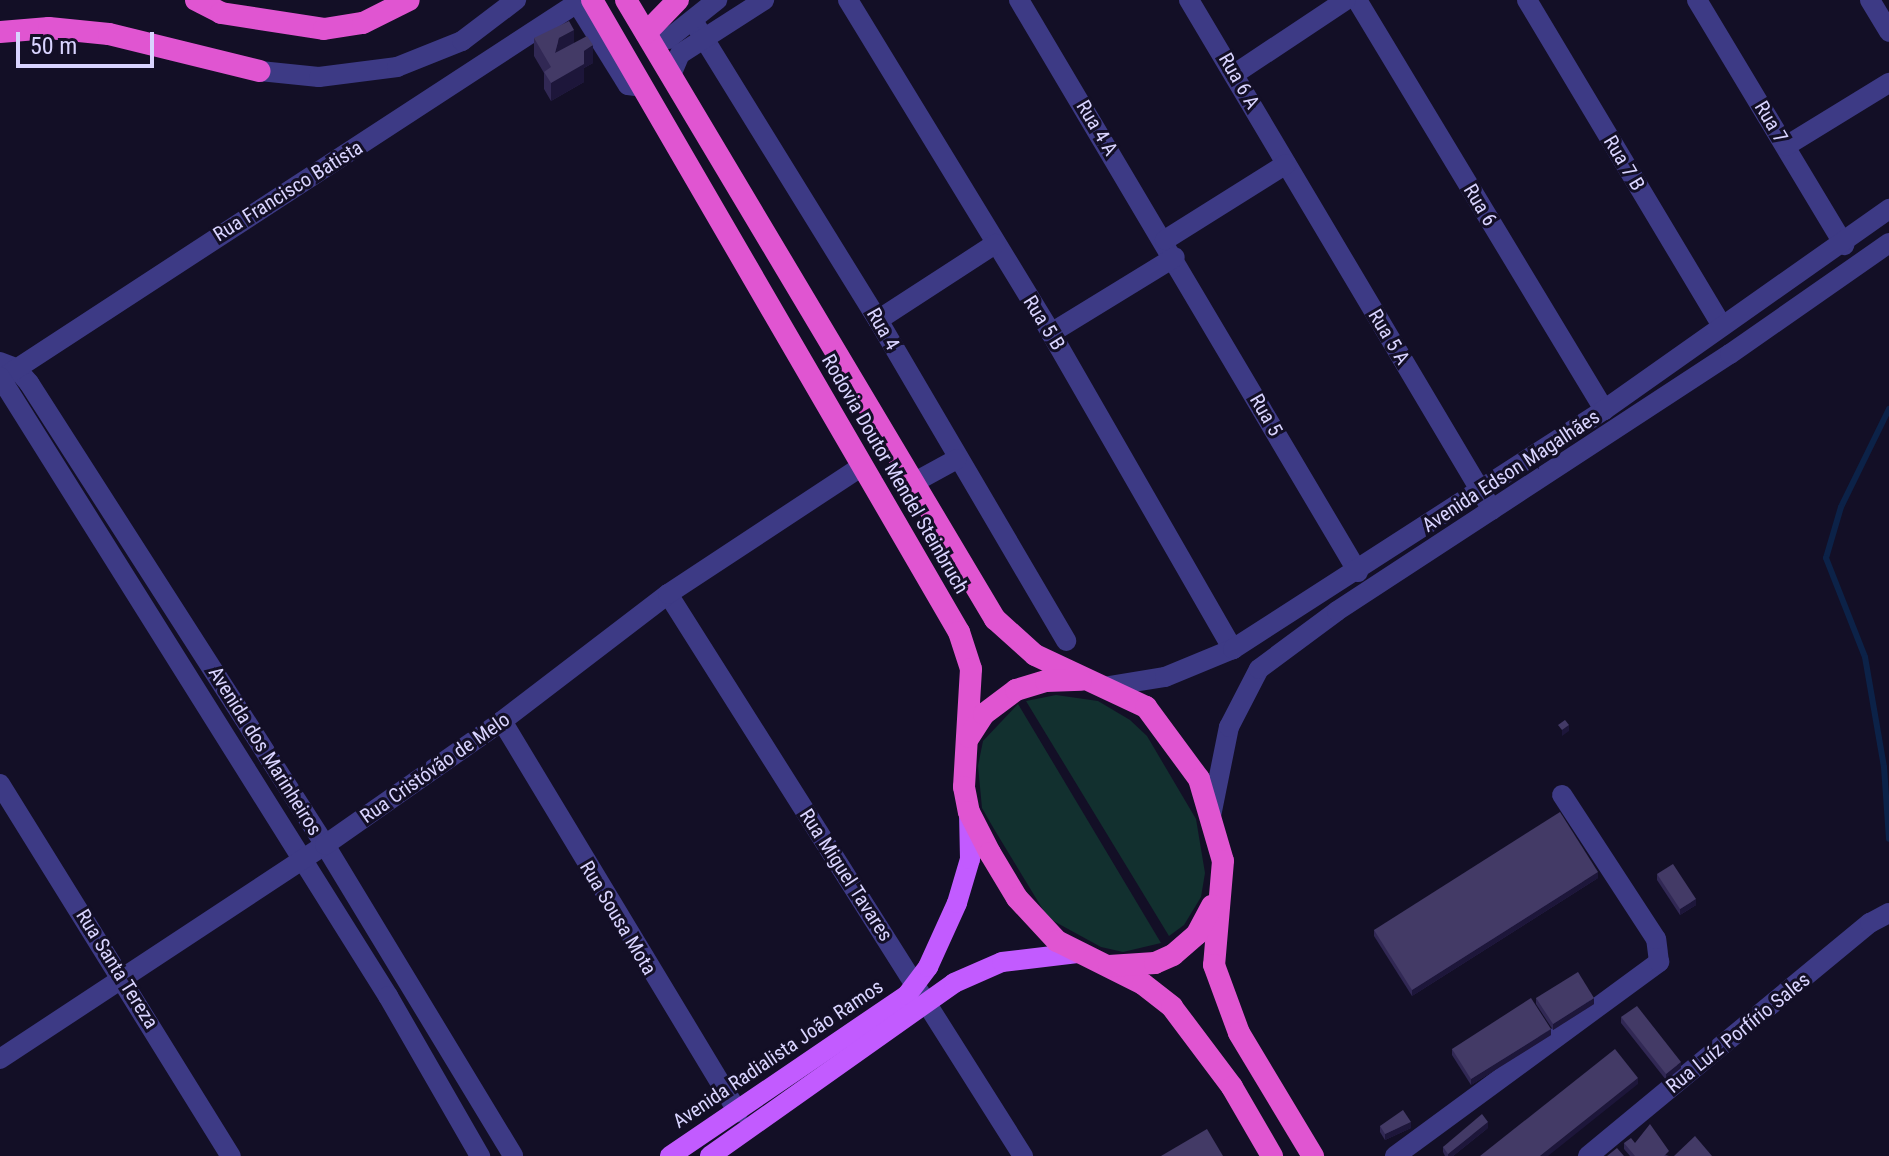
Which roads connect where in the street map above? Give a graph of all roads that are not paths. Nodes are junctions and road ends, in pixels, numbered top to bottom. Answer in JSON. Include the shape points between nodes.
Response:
{"nodes":[{"id":1,"x":196,"y":0,"type":"edge"},
{"id":2,"x":409,"y":0,"type":"edge"},
{"id":3,"x":516,"y":0,"type":"edge"},
{"id":4,"x":626,"y":0,"type":"edge"},
{"id":5,"x":678,"y":0,"type":"edge"},
{"id":6,"x":717,"y":0,"type":"edge"},
{"id":7,"x":764,"y":0,"type":"edge"},
{"id":8,"x":848,"y":0,"type":"edge"},
{"id":9,"x":1019,"y":0,"type":"edge"},
{"id":10,"x":1189,"y":0,"type":"edge"},
{"id":11,"x":1346,"y":0,"type":"edge"},
{"id":12,"x":1357,"y":0,"type":"edge"},
{"id":13,"x":1527,"y":0,"type":"edge"},
{"id":14,"x":1697,"y":0,"type":"edge"},
{"id":15,"x":1870,"y":0,"type":"edge"},
{"id":16,"x":581,"y":1,"type":"edge"},
{"id":17,"x":699,"y":29,"type":"junction"},
{"id":18,"x":0,"y":32,"type":"edge"},
{"id":19,"x":1889,"y":32,"type":"edge"},
{"id":20,"x":648,"y":37,"type":"junction"},
{"id":21,"x":260,"y":71,"type":"joint"},
{"id":22,"x":1236,"y":73,"type":"junction"},
{"id":23,"x":671,"y":75,"type":"junction"},
{"id":24,"x":1889,"y":83,"type":"edge"},
{"id":25,"x":1786,"y":146,"type":"junction"},
{"id":26,"x":1286,"y":164,"type":"junction"},
{"id":27,"x":1889,"y":209,"type":"edge"},
{"id":28,"x":1889,"y":243,"type":"edge"},
{"id":29,"x":995,"y":244,"type":"junction"},
{"id":30,"x":1844,"y":245,"type":"junction"},
{"id":31,"x":1170,"y":248,"type":"junction"},
{"id":32,"x":878,"y":320,"type":"junction"},
{"id":33,"x":1722,"y":326,"type":"junction"},
{"id":34,"x":1051,"y":333,"type":"junction"},
{"id":35,"x":1730,"y":354,"type":"junction"},
{"id":36,"x":3,"y":373,"type":"edge"},
{"id":37,"x":1604,"y":410,"type":"junction"},
{"id":38,"x":957,"y":459,"type":"junction"},
{"id":39,"x":862,"y":466,"type":"junction"},
{"id":40,"x":913,"y":483,"type":"junction"},
{"id":41,"x":1480,"y":490,"type":"junction"},
{"id":42,"x":1492,"y":510,"type":"junction"},
{"id":43,"x":1358,"y":572,"type":"junction"},
{"id":44,"x":668,"y":594,"type":"junction"},
{"id":45,"x":1066,"y":641,"type":"dead end"},
{"id":46,"x":1233,"y":649,"type":"junction"},
{"id":47,"x":1082,"y":680,"type":"junction"},
{"id":48,"x":1109,"y":686,"type":"junction"},
{"id":49,"x":229,"y":693,"type":"junction"},
{"id":50,"x":207,"y":708,"type":"junction"},
{"id":51,"x":502,"y":721,"type":"junction"},
{"id":52,"x":968,"y":738,"type":"junction"},
{"id":53,"x":0,"y":784,"type":"edge"},
{"id":54,"x":1562,"y":795,"type":"dead end"},
{"id":55,"x":969,"y":812,"type":"junction"},
{"id":56,"x":1211,"y":816,"type":"junction"},
{"id":57,"x":325,"y":845,"type":"junction"},
{"id":58,"x":301,"y":860,"type":"junction"},
{"id":59,"x":1217,"y":897,"type":"junction"},
{"id":60,"x":1889,"y":913,"type":"edge"},
{"id":61,"x":1077,"y":953,"type":"junction"},
{"id":62,"x":1104,"y":966,"type":"junction"},
{"id":63,"x":121,"y":976,"type":"junction"},
{"id":64,"x":408,"y":981,"type":"junction"},
{"id":65,"x":922,"y":993,"type":"junction"},
{"id":66,"x":388,"y":996,"type":"junction"},
{"id":67,"x":0,"y":1059,"type":"edge"},
{"id":68,"x":738,"y":1112,"type":"junction"},
{"id":69,"x":504,"y":1153,"type":"edge"},
{"id":70,"x":231,"y":1156,"type":"edge"},
{"id":71,"x":480,"y":1156,"type":"edge"},
{"id":72,"x":670,"y":1156,"type":"edge"},
{"id":73,"x":710,"y":1156,"type":"edge"},
{"id":74,"x":1023,"y":1156,"type":"edge"},
{"id":75,"x":1272,"y":1156,"type":"edge"},
{"id":76,"x":1313,"y":1156,"type":"edge"},
{"id":77,"x":1395,"y":1156,"type":"edge"},
{"id":78,"x":1588,"y":1156,"type":"edge"}],
"edges":[{"from":1,"to":2,"type":"highway","via":[[221,13],[324,29],[363,23]]},
{"from":3,"to":21,"type":"street","via":[[462,41],[397,67],[347,76]]},
{"from":4,"to":20,"type":"highway","name":"Rodovia Doutor Mendel Steinbruch"},
{"from":5,"to":20,"type":"highway"},
{"from":6,"to":17,"type":"street"},
{"from":7,"to":17,"type":"street"},
{"from":8,"to":29,"type":"street","name":"Rua 5 B"},
{"from":9,"to":31,"type":"street","name":"Rua 4 A"},
{"from":10,"to":22,"type":"street","name":"Rua 6 A"},
{"from":11,"to":22,"type":"street"},
{"from":12,"to":37,"type":"street","name":"Rua 6"},
{"from":13,"to":33,"type":"street","name":"Rua 7 B"},
{"from":14,"to":25,"type":"street","name":"Rua 7"},
{"from":15,"to":19,"type":"street"},
{"from":16,"to":36,"type":"street","name":"Rua Francisco Batista"},
{"from":16,"to":39,"type":"highway","name":"Rodovia Doutor Mendel Steinbruch","via":[[642,87]]},
{"from":17,"to":20,"type":"street","via":[[668,39]]},
{"from":17,"to":23,"type":"street","via":[[675,59]]},
{"from":17,"to":32,"type":"street","name":"Rua 4"},
{"from":18,"to":21,"type":"highway","via":[[49,28],[109,34]]},
{"from":20,"to":23,"type":"highway","name":"Rodovia Doutor Mendel Steinbruch"},
{"from":22,"to":26,"type":"street","name":"Rua 6 A"},
{"from":23,"to":40,"type":"highway","name":"Rodovia Doutor Mendel Steinbruch"},
{"from":24,"to":25,"type":"street"},
{"from":25,"to":30,"type":"street","name":"Rua 7"},
{"from":26,"to":31,"type":"street"},
{"from":26,"to":41,"type":"street","name":"Rua 5 A"},
{"from":27,"to":30,"type":"street","name":"Avenida Edson Magalhães"},
{"from":28,"to":35,"type":"street","name":"Avenida Edson Magalhães"},
{"from":29,"to":32,"type":"street"},
{"from":29,"to":34,"type":"street","name":"Rua 5 B"},
{"from":30,"to":33,"type":"street","name":"Avenida Edson Magalhães"},
{"from":31,"to":34,"type":"street"},
{"from":31,"to":43,"type":"street","name":"Rua 5"},
{"from":32,"to":38,"type":"street","name":"Rua 4"},
{"from":33,"to":35,"type":"street","name":"Rua 7 B"},
{"from":33,"to":37,"type":"street","name":"Avenida Edson Magalhães"},
{"from":34,"to":46,"type":"street","name":"Rua 5 B"},
{"from":35,"to":42,"type":"street","name":"Avenida Edson Magalhães"},
{"from":36,"to":49,"type":"street","name":"Avenida dos Marinheiros"},
{"from":36,"to":50,"type":"street","name":"Avenida dos Marinheiros"},
{"from":37,"to":41,"type":"street","name":"Avenida Edson Magalhães"},
{"from":38,"to":40,"type":"street"},
{"from":38,"to":45,"type":"street","name":"Rua 4"},
{"from":39,"to":44,"type":"street","name":"Rua Cristóvão de Melo"},
{"from":39,"to":52,"type":"highway","name":"Rodovia Doutor Mendel Steinbruch","via":[[959,632],[971,669]]},
{"from":40,"to":47,"type":"highway","name":"Rodovia Doutor Mendel Steinbruch","via":[[995,619],[1035,655]]},
{"from":41,"to":42,"type":"street","name":"Rua 5 A"},
{"from":41,"to":43,"type":"street","name":"Avenida Edson Magalhães"},
{"from":42,"to":56,"type":"street","name":"Avenida Edson Magalhães","via":[[1259,669],[1229,727]]},
{"from":43,"to":46,"type":"street","name":"Avenida Edson Magalhães"},
{"from":44,"to":51,"type":"street","name":"Rua Cristóvão de Melo"},
{"from":44,"to":65,"type":"street","name":"Rua Miguel Tavares"},
{"from":46,"to":48,"type":"street","name":"Avenida Edson Magalhães","via":[[1165,677]]},
{"from":47,"to":48,"type":"highway","name":"Rodovia Doutor Mendel Steinbruch"},
{"from":47,"to":52,"type":"highway","via":[[1046,681],[1016,690],[984,714]]},
{"from":48,"to":56,"type":"highway","name":"Rodovia Doutor Mendel Steinbruch","via":[[1146,707],[1161,723],[1199,779]]},
{"from":49,"to":50,"type":"street"},
{"from":49,"to":57,"type":"street","name":"Avenida dos Marinheiros"},
{"from":50,"to":58,"type":"street","name":"Avenida dos Marinheiros"},
{"from":51,"to":57,"type":"street","name":"Rua Cristóvão de Melo"},
{"from":51,"to":68,"type":"street","name":"Rua Sousa Mota"},
{"from":52,"to":55,"type":"highway","name":"Rodovia Doutor Mendel Steinbruch","via":[[962,764]]},
{"from":53,"to":63,"type":"street","name":"Rua Santa Tereza"},
{"from":54,"to":77,"type":"street","via":[[1656,939],[1659,962]]},
{"from":55,"to":61,"type":"highway","name":"Rodovia Doutor Mendel Steinbruch","via":[[1017,898],[1040,926]]},
{"from":55,"to":65,"type":"main road","name":"Avenida Radialista João Ramos","via":[[970,859]]},
{"from":56,"to":59,"type":"highway","name":"Rodovia Doutor Mendel Steinbruch","via":[[1223,861]]},
{"from":57,"to":58,"type":"street","name":"Rua Cristóvão de Melo"},
{"from":57,"to":64,"type":"street","name":"Avenida dos Marinheiros"},
{"from":58,"to":63,"type":"street","name":"Rua Cristóvão de Melo"},
{"from":58,"to":66,"type":"street","name":"Avenida dos Marinheiros"},
{"from":59,"to":62,"type":"highway","via":[[1197,934],[1173,955],[1155,963]]},
{"from":59,"to":76,"type":"highway","name":"Rodovia Doutor Mendel Steinbruch","via":[[1214,965],[1225,1002]]},
{"from":60,"to":78,"type":"street","name":"Rua Luíz Porfírio Sales","via":[[1870,923]]},
{"from":61,"to":62,"type":"highway","name":"Rodovia Doutor Mendel Steinbruch"},
{"from":61,"to":65,"type":"main road","name":"Avenida Radialista João Ramos","via":[[1002,962]]},
{"from":62,"to":75,"type":"highway","name":"Rodovia Doutor Mendel Steinbruch","via":[[1143,984],[1172,1007],[1232,1087]]},
{"from":63,"to":67,"type":"street","name":"Rua Cristóvão de Melo"},
{"from":63,"to":70,"type":"street","name":"Rua Santa Tereza"},
{"from":64,"to":66,"type":"street"},
{"from":64,"to":69,"type":"street","name":"Avenida dos Marinheiros"},
{"from":65,"to":68,"type":"main road","name":"Avenida Radialista João Ramos"},
{"from":65,"to":73,"type":"main road","name":"Avenida Radialista João Ramos"},
{"from":65,"to":74,"type":"street","name":"Rua Miguel Tavares"},
{"from":66,"to":71,"type":"street","name":"Avenida dos Marinheiros"},
{"from":68,"to":72,"type":"main road","name":"Avenida Radialista João Ramos"}]}
